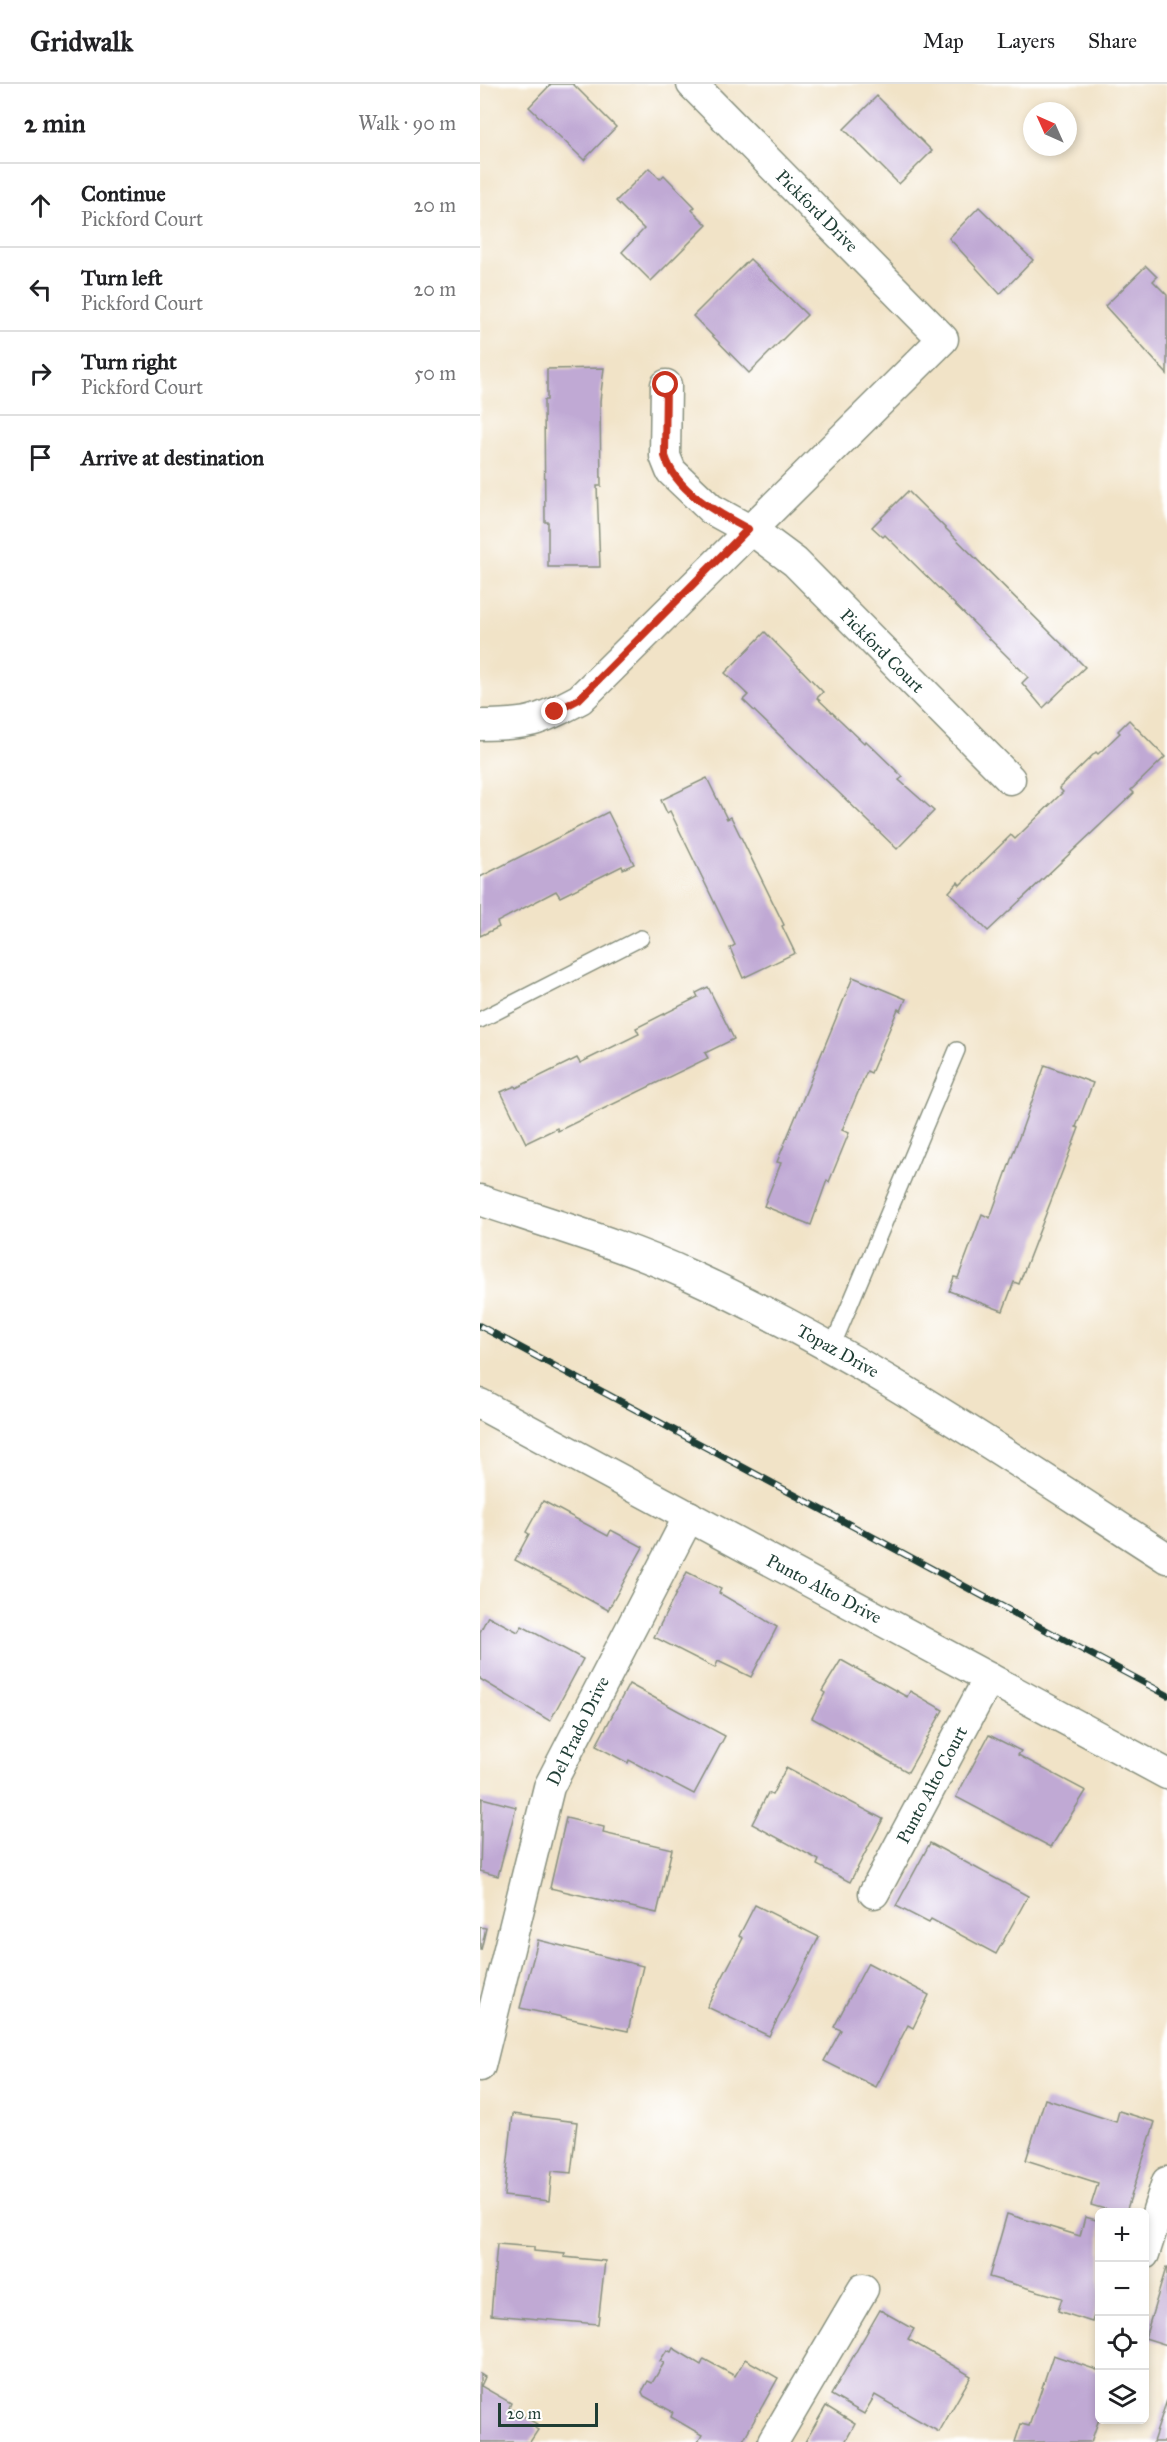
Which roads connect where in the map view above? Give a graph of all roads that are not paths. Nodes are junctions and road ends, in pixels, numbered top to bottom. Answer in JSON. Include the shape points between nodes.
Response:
{"nodes":[{"id":1,"x":692,"y":84,"type":"edge"},
{"id":2,"x":666,"y":385,"type":"dead end"},
{"id":3,"x":748,"y":529,"type":"junction"},
{"id":4,"x":480,"y":724,"type":"edge"},
{"id":5,"x":1010,"y":779,"type":"dead end"},
{"id":6,"x":641,"y":938,"type":"dead end"},
{"id":7,"x":480,"y":1020,"type":"edge"},
{"id":8,"x":957,"y":1050,"type":"dead end"},
{"id":9,"x":480,"y":1200,"type":"edge"},
{"id":10,"x":832,"y":1347,"type":"junction"},
{"id":11,"x":480,"y":1404,"type":"edge"},
{"id":12,"x":688,"y":1516,"type":"junction"},
{"id":13,"x":1167,"y":1558,"type":"edge"},
{"id":14,"x":989,"y":1678,"type":"junction"},
{"id":15,"x":1167,"y":1774,"type":"edge"},
{"id":16,"x":874,"y":1893,"type":"dead end"},
{"id":17,"x":480,"y":2066,"type":"edge"},
{"id":18,"x":1167,"y":2182,"type":"edge"},
{"id":19,"x":1149,"y":2238,"type":"edge"},
{"id":20,"x":863,"y":2289,"type":"dead end"},
{"id":21,"x":773,"y":2442,"type":"edge"}],
"edges":[{"from":1,"to":3,"type":"street","name":"Pickford Drive","via":[[943,339]]},
{"from":2,"to":3,"type":"street","name":"Pickford Court","via":[[668,467],[711,509]]},
{"from":3,"to":4,"type":"street","via":[[579,699],[539,720],[512,726]]},
{"from":3,"to":5,"type":"street","name":"Pickford Court","via":[[795,562]]},
{"from":6,"to":7,"type":"lane"},
{"from":8,"to":10,"type":"lane"},
{"from":9,"to":10,"type":"street","name":"Topaz Drive","via":[[654,1260]]},
{"from":10,"to":13,"type":"street","name":"Topaz Drive"},
{"from":11,"to":12,"type":"street","name":"Punto Alto Drive"},
{"from":12,"to":14,"type":"street","name":"Punto Alto Drive"},
{"from":12,"to":17,"type":"street","name":"Del Prado Drive","via":[[549,1787]]},
{"from":14,"to":15,"type":"street","name":"Punto Alto Drive"},
{"from":14,"to":16,"type":"street","name":"Punto Alto Court"},
{"from":18,"to":19,"type":"street"},
{"from":20,"to":21,"type":"street"}]}
